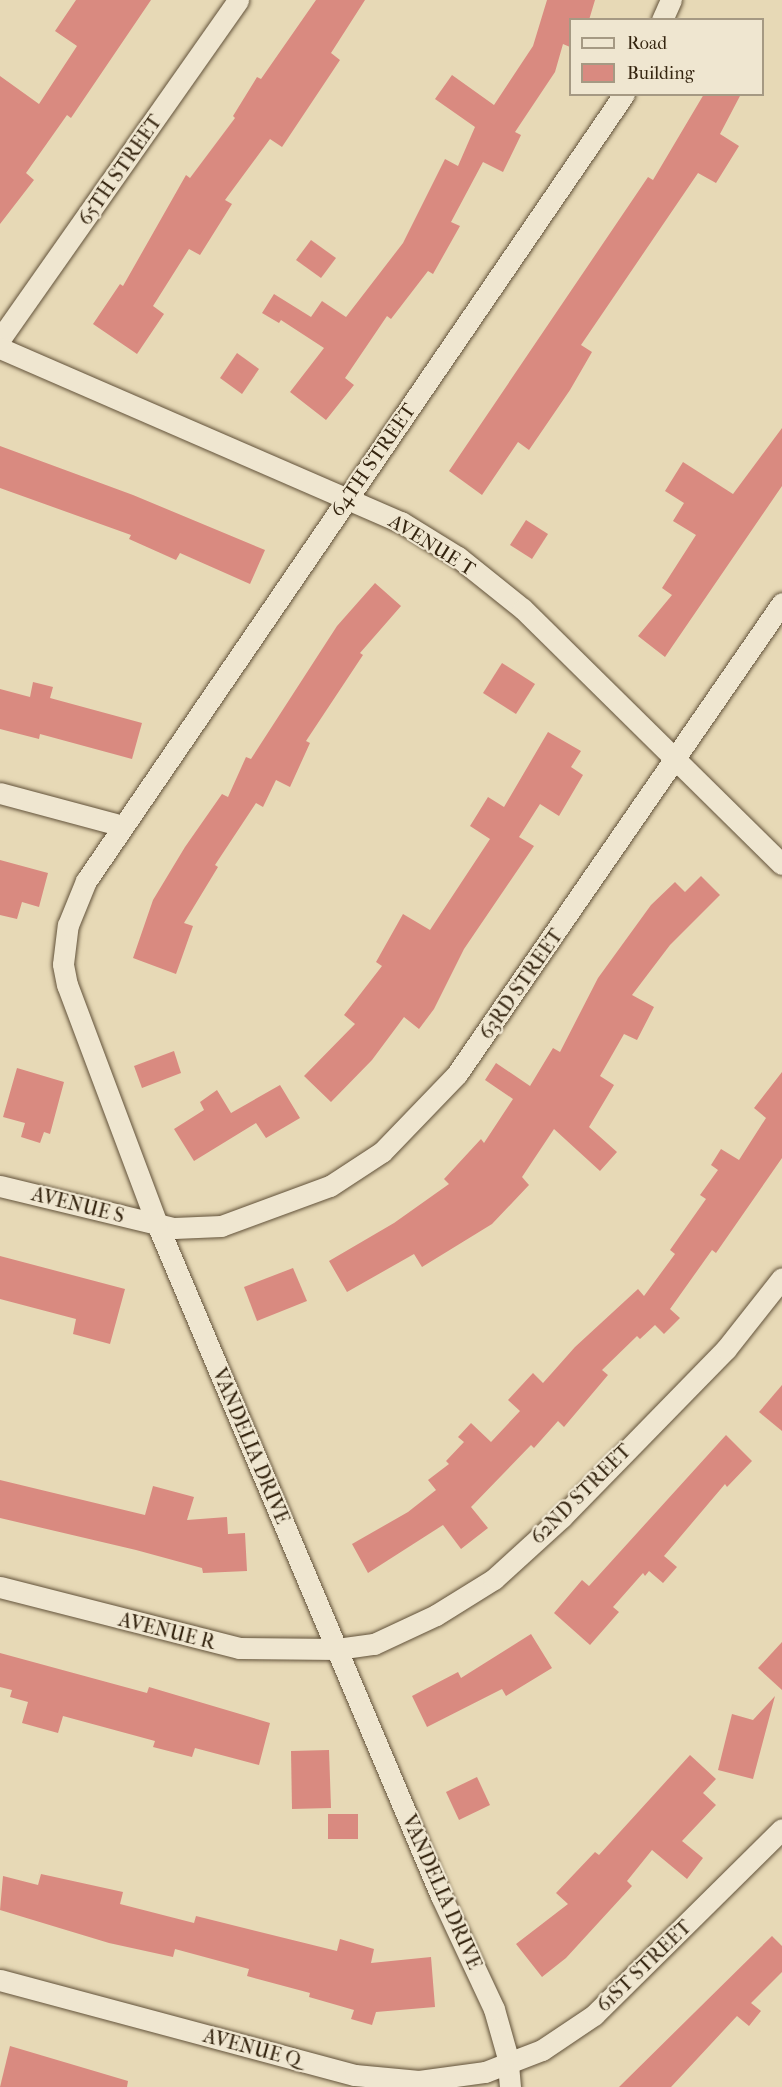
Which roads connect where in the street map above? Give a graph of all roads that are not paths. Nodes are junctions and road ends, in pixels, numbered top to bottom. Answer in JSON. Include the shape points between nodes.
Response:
{"nodes":[{"id":1,"x":238,"y":0,"type":"edge"},
{"id":2,"x":670,"y":0,"type":"edge"},
{"id":3,"x":663,"y":18,"type":"edge"},
{"id":4,"x":623,"y":96,"type":"edge"},
{"id":5,"x":0,"y":339,"type":"edge"},
{"id":6,"x":0,"y":348,"type":"edge"},
{"id":7,"x":346,"y":499,"type":"junction"},
{"id":8,"x":782,"y":603,"type":"edge"},
{"id":9,"x":676,"y":759,"type":"junction"},
{"id":10,"x":0,"y":793,"type":"edge"},
{"id":11,"x":123,"y":826,"type":"junction"},
{"id":12,"x":782,"y":864,"type":"edge"},
{"id":13,"x":0,"y":1186,"type":"edge"},
{"id":14,"x":157,"y":1224,"type":"junction"},
{"id":15,"x":782,"y":1278,"type":"edge"},
{"id":16,"x":0,"y":1587,"type":"edge"},
{"id":17,"x":337,"y":1649,"type":"junction"},
{"id":18,"x":782,"y":1829,"type":"edge"},
{"id":19,"x":0,"y":1980,"type":"edge"},
{"id":20,"x":507,"y":2063,"type":"junction"},
{"id":21,"x":510,"y":2087,"type":"edge"}],
"edges":[{"from":1,"to":5,"type":"street","name":"65TH STREET"},
{"from":2,"to":3,"type":"street"},
{"from":4,"to":7,"type":"street","name":"64TH STREET"},
{"from":6,"to":7,"type":"street","name":"AVENUE T"},
{"from":7,"to":9,"type":"street","name":"AVENUE T","via":[[401,522],[458,557],[522,609]]},
{"from":7,"to":11,"type":"street","name":"64TH STREET"},
{"from":8,"to":9,"type":"street","name":"63RD STREET"},
{"from":9,"to":12,"type":"street","name":"AVENUE T"},
{"from":9,"to":14,"type":"street","name":"63RD STREET","via":[[457,1074],[382,1152],[330,1186],[220,1226],[174,1228]]},
{"from":10,"to":11,"type":"street"},
{"from":11,"to":14,"type":"street","name":"VANDELIA DRIVE","via":[[86,881],[68,925],[63,964],[67,984]]},
{"from":13,"to":14,"type":"street","name":"AVENUE S"},
{"from":14,"to":17,"type":"street","name":"VANDELIA DRIVE"},
{"from":15,"to":17,"type":"street","name":"62ND STREET","via":[[726,1348],[562,1517],[494,1579],[436,1615],[374,1644]]},
{"from":16,"to":17,"type":"street","name":"AVENUE R","via":[[209,1643],[239,1648]]},
{"from":17,"to":20,"type":"street","name":"VANDELIA DRIVE","via":[[441,1896],[494,2009]]},
{"from":18,"to":20,"type":"street","name":"61ST STREET","via":[[594,2015],[542,2050]]},
{"from":19,"to":20,"type":"street","name":"AVENUE Q","via":[[355,2075],[419,2081],[485,2072]]},
{"from":20,"to":21,"type":"street"}]}
